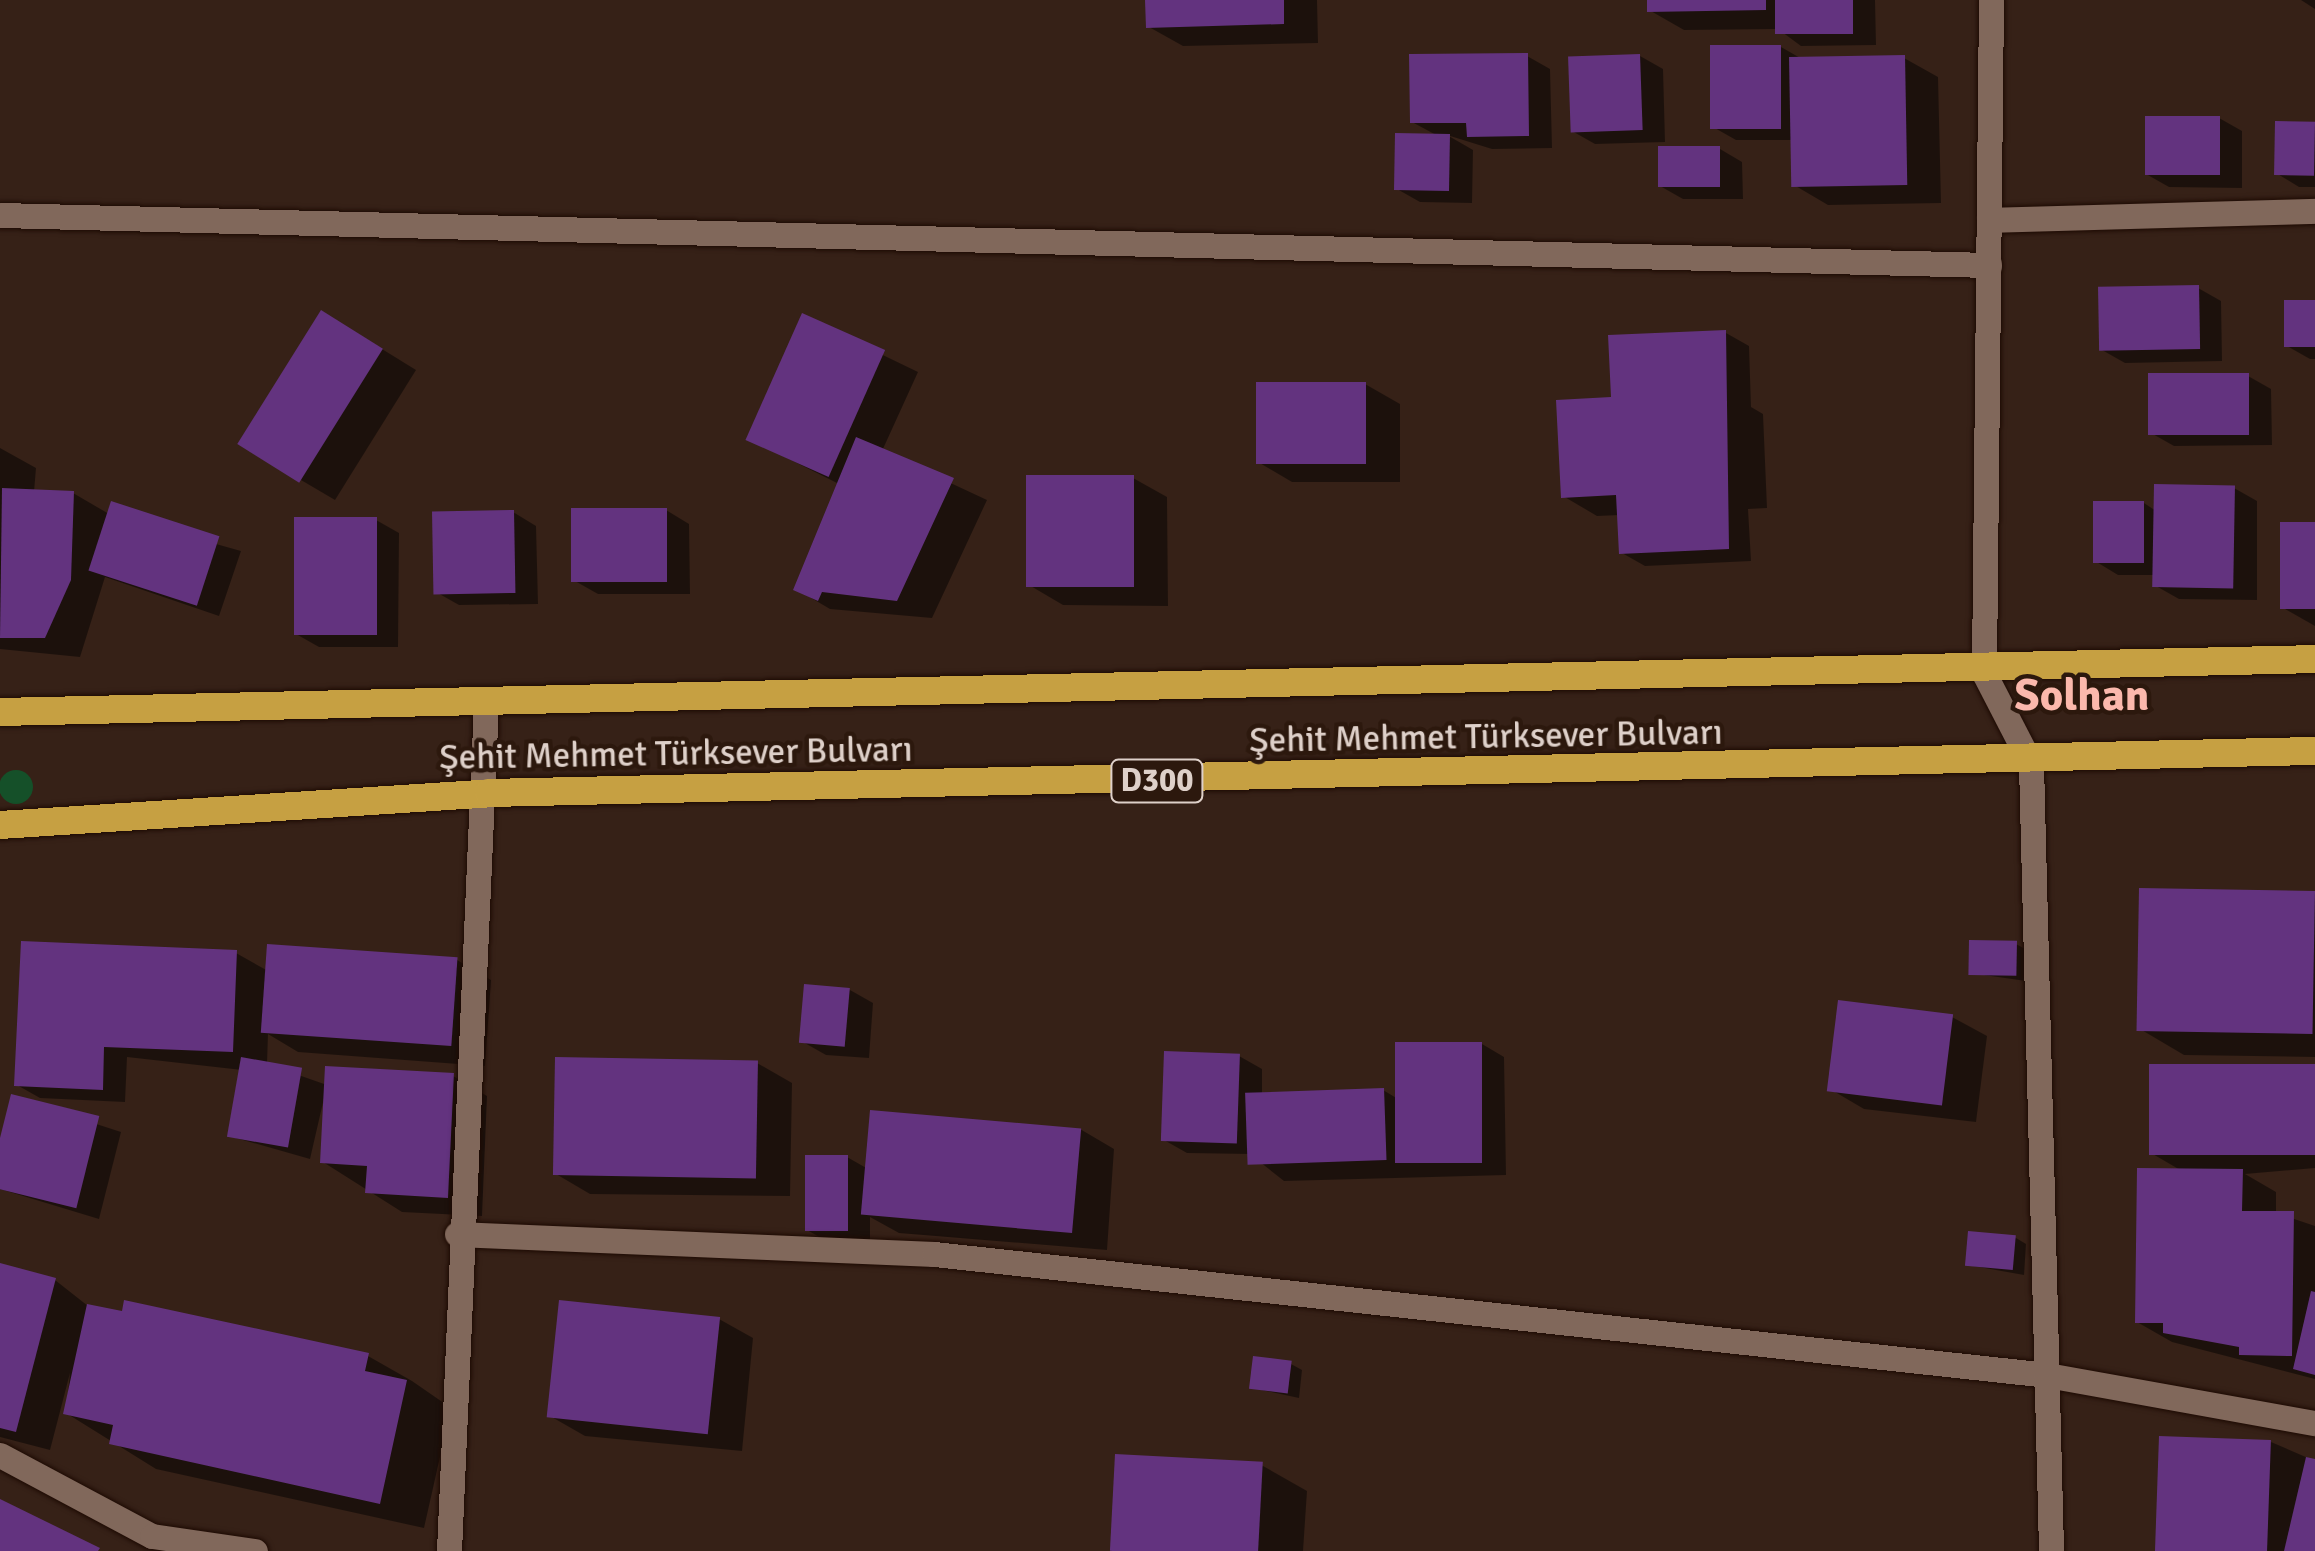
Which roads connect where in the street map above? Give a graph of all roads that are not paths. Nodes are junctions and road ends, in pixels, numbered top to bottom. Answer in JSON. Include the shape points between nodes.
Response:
{"nodes":[{"id":1,"x":1992,"y":0,"type":"edge"},
{"id":2,"x":2315,"y":211,"type":"edge"},
{"id":3,"x":0,"y":216,"type":"edge"},
{"id":4,"x":1989,"y":220,"type":"junction"},
{"id":5,"x":1988,"y":265,"type":"junction"},
{"id":6,"x":2315,"y":660,"type":"edge"},
{"id":7,"x":1984,"y":672,"type":"junction"},
{"id":8,"x":486,"y":702,"type":"junction"},
{"id":9,"x":0,"y":712,"type":"edge"},
{"id":10,"x":2315,"y":752,"type":"edge"},
{"id":11,"x":2031,"y":764,"type":"junction"},
{"id":12,"x":489,"y":793,"type":"junction"},
{"id":13,"x":0,"y":825,"type":"edge"},
{"id":14,"x":457,"y":1234,"type":"junction"},
{"id":15,"x":2047,"y":1375,"type":"junction"},
{"id":16,"x":2315,"y":1423,"type":"edge"},
{"id":17,"x":0,"y":1455,"type":"edge"},
{"id":18,"x":255,"y":1551,"type":"edge"},
{"id":19,"x":449,"y":1551,"type":"edge"},
{"id":20,"x":2051,"y":1551,"type":"edge"}],
"edges":[{"from":1,"to":4,"type":"street"},
{"from":2,"to":4,"type":"street"},
{"from":3,"to":5,"type":"street"},
{"from":4,"to":5,"type":"street"},
{"from":5,"to":7,"type":"street"},
{"from":6,"to":7,"type":"highway","name":"Şehit Mehmet Türksever Bulvarı"},
{"from":7,"to":8,"type":"highway","name":"Şehit Mehmet Türksever Bulvarı"},
{"from":7,"to":11,"type":"street"},
{"from":8,"to":9,"type":"highway","name":"Şehit Mehmet Türksever Bulvarı"},
{"from":8,"to":12,"type":"street"},
{"from":10,"to":11,"type":"highway","name":"Şehit Mehmet Türksever Bulvarı","number":"D300"},
{"from":11,"to":12,"type":"highway","name":"Şehit Mehmet Türksever Bulvarı","number":"D300"},
{"from":11,"to":15,"type":"street"},
{"from":12,"to":13,"type":"highway","name":"Şehit Mehmet Türksever Bulvarı","number":"D300"},
{"from":12,"to":14,"type":"street"},
{"from":14,"to":15,"type":"street","via":[[934,1254]]},
{"from":14,"to":19,"type":"street"},
{"from":15,"to":16,"type":"street"},
{"from":15,"to":20,"type":"street"},
{"from":17,"to":18,"type":"street","via":[[152,1536]]}]}
